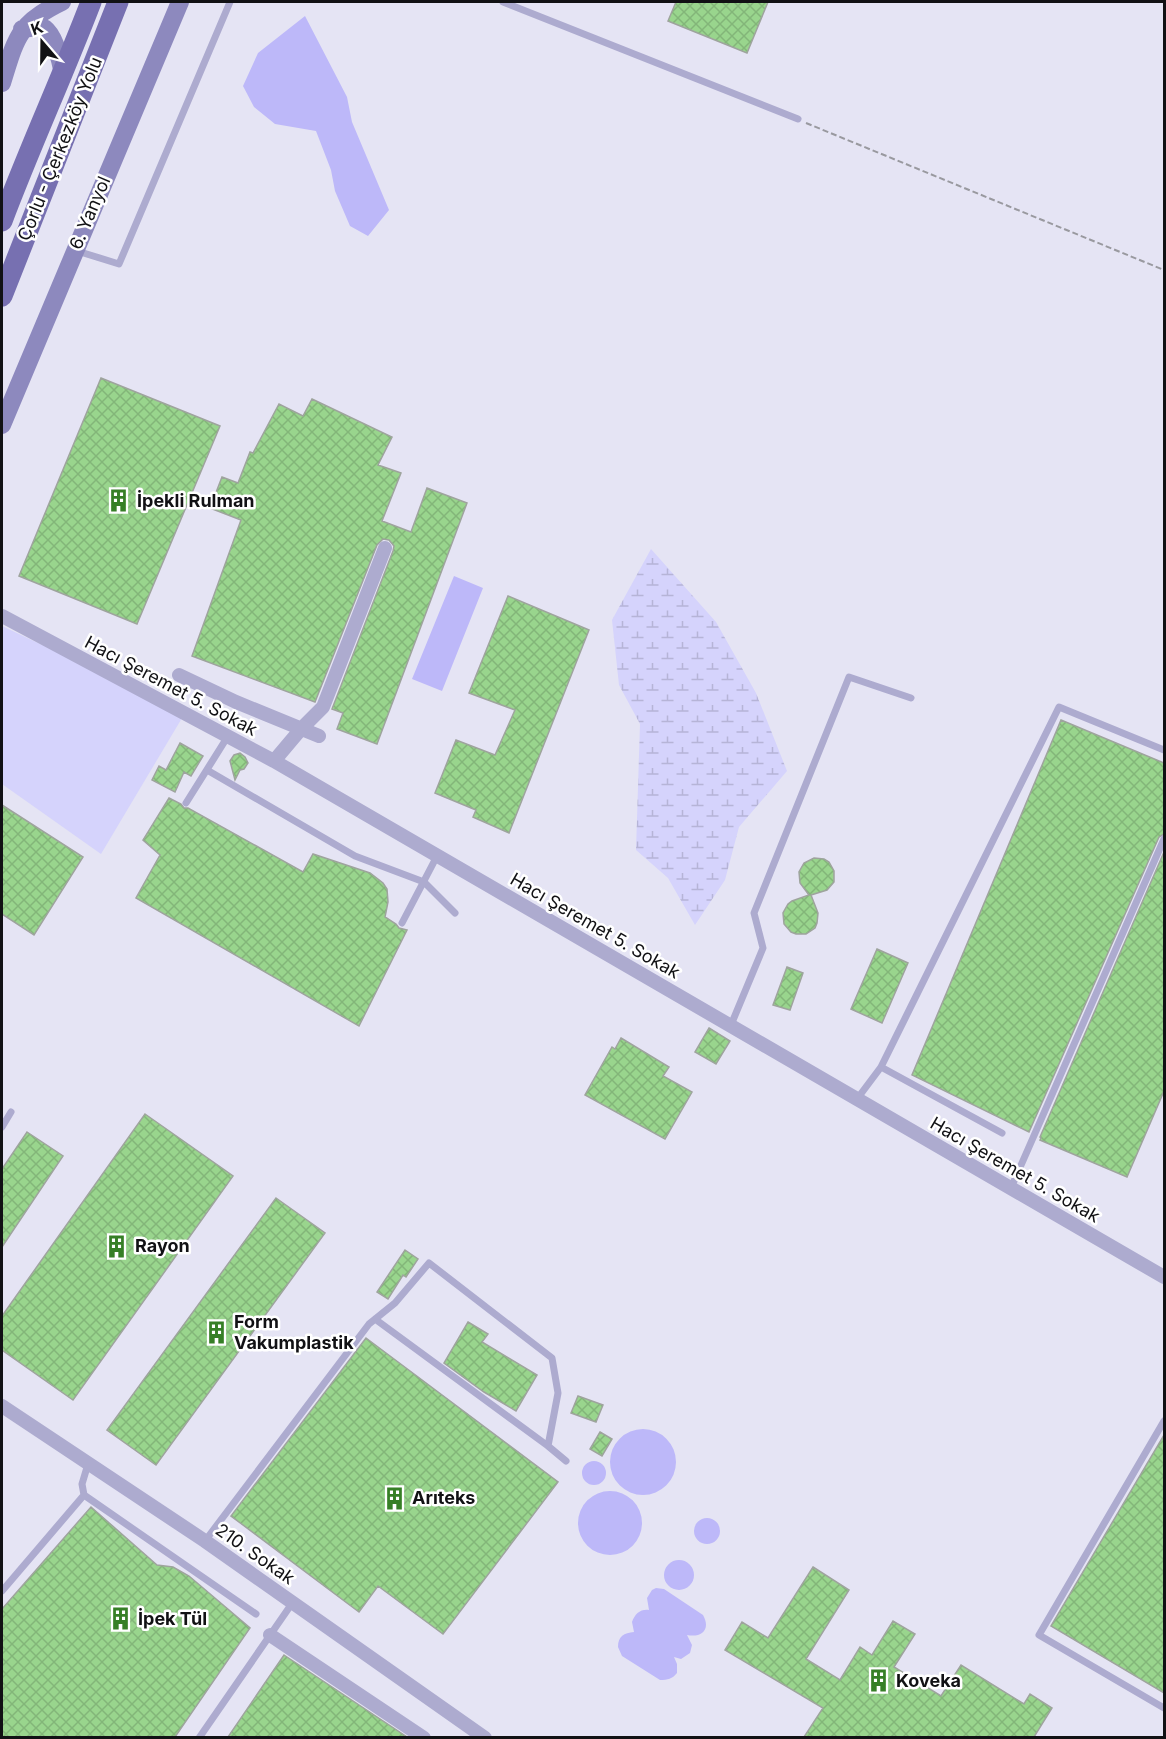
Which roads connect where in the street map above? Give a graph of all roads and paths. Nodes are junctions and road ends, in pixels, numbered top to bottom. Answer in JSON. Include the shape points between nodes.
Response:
{"nodes":[{"id":1,"x":63,"y":2,"type":"edge"},
{"id":2,"x":91,"y":2,"type":"edge"},
{"id":3,"x":118,"y":2,"type":"edge"},
{"id":4,"x":180,"y":2,"type":"edge"},
{"id":5,"x":230,"y":2,"type":"edge"},
{"id":6,"x":503,"y":2,"type":"edge"},
{"id":7,"x":22,"y":29,"type":"junction"},
{"id":8,"x":63,"y":74,"type":"junction"},
{"id":9,"x":2,"y":83,"type":"edge"},
{"id":10,"x":798,"y":119,"type":"joint"},
{"id":11,"x":2,"y":221,"type":"edge"},
{"id":12,"x":74,"y":250,"type":"junction"},
{"id":13,"x":1164,"y":270,"type":"edge"},
{"id":14,"x":2,"y":296,"type":"edge"},
{"id":15,"x":2,"y":425,"type":"edge"},
{"id":16,"x":385,"y":548,"type":"dead end"},
{"id":17,"x":2,"y":616,"type":"edge"},
{"id":18,"x":179,"y":675,"type":"dead end"},
{"id":19,"x":911,"y":698,"type":"dead end"},
{"id":20,"x":301,"y":729,"type":"junction"},
{"id":21,"x":228,"y":736,"type":"junction"},
{"id":22,"x":319,"y":736,"type":"dead end"},
{"id":23,"x":1164,"y":750,"type":"edge"},
{"id":24,"x":274,"y":761,"type":"junction"},
{"id":25,"x":207,"y":770,"type":"junction"},
{"id":26,"x":186,"y":803,"type":"dead end"},
{"id":27,"x":1164,"y":839,"type":"edge"},
{"id":28,"x":437,"y":856,"type":"junction"},
{"id":29,"x":424,"y":882,"type":"junction"},
{"id":30,"x":455,"y":913,"type":"dead end"},
{"id":31,"x":402,"y":923,"type":"dead end"},
{"id":32,"x":730,"y":1025,"type":"junction"},
{"id":33,"x":882,"y":1067,"type":"junction"},
{"id":34,"x":857,"y":1099,"type":"junction"},
{"id":35,"x":11,"y":1112,"type":"dead end"},
{"id":36,"x":2,"y":1126,"type":"edge"},
{"id":37,"x":1002,"y":1133,"type":"dead end"},
{"id":38,"x":1011,"y":1188,"type":"junction"},
{"id":39,"x":1164,"y":1277,"type":"edge"},
{"id":40,"x":375,"y":1319,"type":"junction"},
{"id":41,"x":2,"y":1406,"type":"edge"},
{"id":42,"x":1164,"y":1421,"type":"edge"},
{"id":43,"x":548,"y":1446,"type":"junction"},
{"id":44,"x":566,"y":1461,"type":"dead end"},
{"id":45,"x":88,"y":1464,"type":"junction"},
{"id":46,"x":84,"y":1495,"type":"junction"},
{"id":47,"x":205,"y":1541,"type":"junction"},
{"id":48,"x":2,"y":1591,"type":"edge"},
{"id":49,"x":293,"y":1602,"type":"junction"},
{"id":50,"x":256,"y":1614,"type":"dead end"},
{"id":51,"x":270,"y":1635,"type":"junction"},
{"id":52,"x":1164,"y":1708,"type":"edge"},
{"id":53,"x":199,"y":1737,"type":"edge"},
{"id":54,"x":424,"y":1737,"type":"edge"},
{"id":55,"x":485,"y":1737,"type":"edge"}],
"edges":[{"from":1,"to":7,"type":"main road","via":[[34,17]]},
{"from":2,"to":8,"type":"main road","name":"Çorlu - Çerkezköy Yolu"},
{"from":3,"to":14,"type":"main road","name":"Çorlu - Çerkezköy Yolu"},
{"from":4,"to":12,"type":"main road","name":"6. Yanyol"},
{"from":5,"to":12,"type":"lane","via":[[119,264]]},
{"from":6,"to":10,"type":"lane"},
{"from":7,"to":8,"type":"main road","via":[[45,29],[59,54]]},
{"from":7,"to":9,"type":"main road"},
{"from":8,"to":11,"type":"main road","name":"Çorlu - Çerkezköy Yolu"},
{"from":10,"to":13,"type":"path"},
{"from":12,"to":15,"type":"main road","name":"6. Yanyol"},
{"from":16,"to":20,"type":"street","via":[[323,707]]},
{"from":17,"to":21,"type":"street","name":"Hacı Şeremet 5. Sokak"},
{"from":18,"to":20,"type":"street"},
{"from":19,"to":32,"type":"lane","via":[[849,677],[754,913],[763,948]]},
{"from":20,"to":22,"type":"street"},
{"from":20,"to":24,"type":"street"},
{"from":21,"to":24,"type":"street","name":"Hacı Şeremet 5. Sokak"},
{"from":21,"to":25,"type":"lane"},
{"from":23,"to":33,"type":"lane","via":[[1059,706]]},
{"from":24,"to":28,"type":"street","name":"Hacı Şeremet 5. Sokak"},
{"from":25,"to":26,"type":"lane"},
{"from":25,"to":29,"type":"lane","via":[[355,856]]},
{"from":27,"to":38,"type":"lane"},
{"from":28,"to":29,"type":"lane"},
{"from":28,"to":32,"type":"street","name":"Hacı Şeremet 5. Sokak"},
{"from":29,"to":30,"type":"lane"},
{"from":29,"to":31,"type":"lane"},
{"from":32,"to":34,"type":"street","name":"Hacı Şeremet 5. Sokak"},
{"from":33,"to":34,"type":"lane"},
{"from":33,"to":37,"type":"lane"},
{"from":34,"to":38,"type":"street","name":"Hacı Şeremet 5. Sokak"},
{"from":35,"to":36,"type":"lane"},
{"from":38,"to":39,"type":"street","name":"Hacı Şeremet 5. Sokak"},
{"from":40,"to":43,"type":"lane"},
{"from":40,"to":43,"type":"lane","via":[[395,1304],[429,1263],[552,1358],[558,1393]]},
{"from":40,"to":47,"type":"lane"},
{"from":41,"to":45,"type":"street","name":"210. Sokak"},
{"from":42,"to":52,"type":"lane","via":[[1040,1635]]},
{"from":43,"to":44,"type":"lane"},
{"from":45,"to":46,"type":"lane","via":[[82,1484]]},
{"from":45,"to":47,"type":"street","name":"210. Sokak"},
{"from":46,"to":48,"type":"lane"},
{"from":46,"to":50,"type":"lane"},
{"from":47,"to":49,"type":"street","name":"210. Sokak"},
{"from":49,"to":51,"type":"lane"},
{"from":49,"to":55,"type":"street","name":"210. Sokak"},
{"from":51,"to":53,"type":"lane"},
{"from":51,"to":54,"type":"street"}]}
